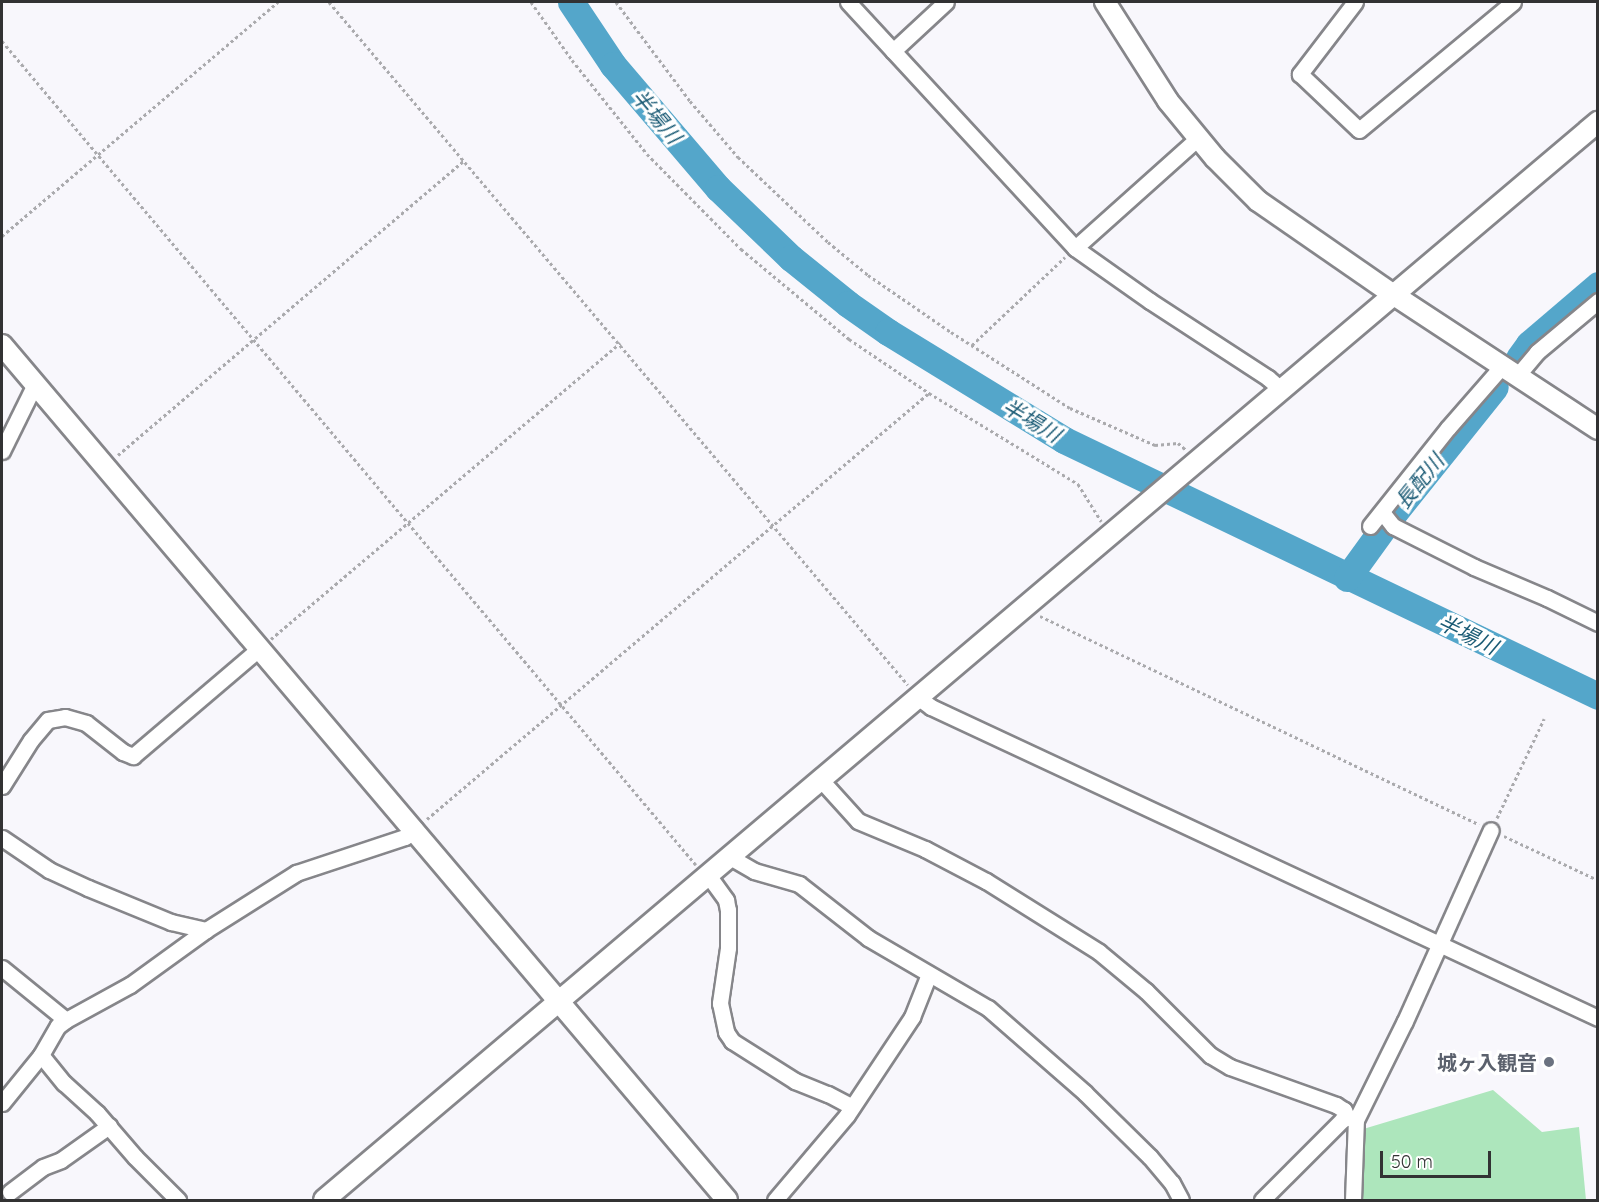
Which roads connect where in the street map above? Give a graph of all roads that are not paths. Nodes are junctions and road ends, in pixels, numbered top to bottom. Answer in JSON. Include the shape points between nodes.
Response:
{"nodes":[{"id":1,"x":848,"y":2,"type":"edge"},
{"id":2,"x":946,"y":2,"type":"edge"},
{"id":3,"x":1105,"y":2,"type":"edge"},
{"id":4,"x":1355,"y":2,"type":"edge"},
{"id":5,"x":1513,"y":2,"type":"edge"},
{"id":6,"x":893,"y":51,"type":"junction"},
{"id":7,"x":1598,"y":122,"type":"edge"},
{"id":8,"x":1198,"y":138,"type":"junction"},
{"id":9,"x":1075,"y":248,"type":"junction"},
{"id":10,"x":1394,"y":295,"type":"junction"},
{"id":11,"x":1598,"y":301,"type":"edge"},
{"id":12,"x":2,"y":345,"type":"edge"},
{"id":13,"x":1510,"y":371,"type":"junction"},
{"id":14,"x":35,"y":384,"type":"junction"},
{"id":15,"x":1282,"y":390,"type":"junction"},
{"id":16,"x":1598,"y":429,"type":"edge"},
{"id":17,"x":2,"y":450,"type":"edge"},
{"id":18,"x":1386,"y":518,"type":"junction"},
{"id":19,"x":1370,"y":526,"type":"dead end"},
{"id":20,"x":1598,"y":622,"type":"edge"},
{"id":21,"x":260,"y":648,"type":"junction"},
{"id":22,"x":919,"y":698,"type":"junction"},
{"id":23,"x":821,"y":780,"type":"junction"},
{"id":24,"x":2,"y":786,"type":"edge"},
{"id":25,"x":415,"y":830,"type":"junction"},
{"id":26,"x":1491,"y":830,"type":"road end"},
{"id":27,"x":2,"y":838,"type":"edge"},
{"id":28,"x":730,"y":857,"type":"junction"},
{"id":29,"x":708,"y":876,"type":"junction"},
{"id":30,"x":206,"y":930,"type":"junction"},
{"id":31,"x":1439,"y":944,"type":"junction"},
{"id":32,"x":2,"y":968,"type":"edge"},
{"id":33,"x":929,"y":974,"type":"junction"},
{"id":34,"x":560,"y":1001,"type":"junction"},
{"id":35,"x":1598,"y":1018,"type":"edge"},
{"id":36,"x":66,"y":1020,"type":"junction"},
{"id":37,"x":41,"y":1055,"type":"junction"},
{"id":38,"x":2,"y":1103,"type":"edge"},
{"id":39,"x":852,"y":1107,"type":"junction"},
{"id":40,"x":1351,"y":1118,"type":"junction"},
{"id":41,"x":109,"y":1126,"type":"junction"},
{"id":42,"x":8,"y":1192,"type":"edge"},
{"id":43,"x":178,"y":1200,"type":"edge"},
{"id":44,"x":324,"y":1200,"type":"edge"},
{"id":45,"x":727,"y":1200,"type":"edge"},
{"id":46,"x":775,"y":1200,"type":"edge"},
{"id":47,"x":1181,"y":1200,"type":"edge"},
{"id":48,"x":1262,"y":1200,"type":"edge"},
{"id":49,"x":1353,"y":1200,"type":"edge"}],
"edges":[{"from":1,"to":6,"type":"street"},
{"from":2,"to":6,"type":"street"},
{"from":3,"to":8,"type":"street","via":[[1146,70]]},
{"from":4,"to":5,"type":"street","via":[[1300,74],[1359,130]]},
{"from":6,"to":9,"type":"street"},
{"from":7,"to":10,"type":"street"},
{"from":8,"to":9,"type":"street"},
{"from":8,"to":10,"type":"street","via":[[1271,212]]},
{"from":9,"to":15,"type":"street"},
{"from":10,"to":13,"type":"street"},
{"from":10,"to":15,"type":"street"},
{"from":11,"to":13,"type":"street"},
{"from":12,"to":14,"type":"street"},
{"from":13,"to":16,"type":"street"},
{"from":13,"to":18,"type":"street","via":[[1448,428]]},
{"from":14,"to":17,"type":"street"},
{"from":14,"to":21,"type":"street"},
{"from":15,"to":22,"type":"street"},
{"from":18,"to":19,"type":"street"},
{"from":18,"to":20,"type":"street","via":[[1474,567]]},
{"from":21,"to":24,"type":"street","via":[[133,756],[86,723],[65,717],[48,720]]},
{"from":21,"to":25,"type":"street"},
{"from":22,"to":23,"type":"street"},
{"from":22,"to":31,"type":"street"},
{"from":23,"to":28,"type":"street"},
{"from":23,"to":40,"type":"street","via":[[858,821],[976,876],[1100,952],[1210,1055],[1230,1068],[1336,1105]]},
{"from":25,"to":30,"type":"street","via":[[405,837],[296,873]]},
{"from":25,"to":34,"type":"street"},
{"from":26,"to":31,"type":"street"},
{"from":27,"to":30,"type":"street","via":[[49,870],[171,922]]},
{"from":28,"to":29,"type":"street"},
{"from":28,"to":33,"type":"street","via":[[754,871],[799,884],[868,938]]},
{"from":29,"to":34,"type":"street"},
{"from":29,"to":39,"type":"street","via":[[726,900],[728,910],[728,948],[720,1003],[726,1032],[732,1041],[795,1081]]},
{"from":30,"to":36,"type":"street","via":[[130,985]]},
{"from":31,"to":35,"type":"street"},
{"from":31,"to":40,"type":"street"},
{"from":32,"to":36,"type":"street"},
{"from":33,"to":39,"type":"street","via":[[912,1017]]},
{"from":33,"to":47,"type":"street","via":[[988,1008],[1085,1093],[1161,1167]]},
{"from":34,"to":44,"type":"street"},
{"from":34,"to":45,"type":"street"},
{"from":36,"to":37,"type":"street","via":[[53,1033]]},
{"from":37,"to":38,"type":"street"},
{"from":37,"to":41,"type":"street"},
{"from":39,"to":46,"type":"street"},
{"from":40,"to":48,"type":"street"},
{"from":40,"to":49,"type":"street"},
{"from":41,"to":42,"type":"street"},
{"from":41,"to":43,"type":"street"}]}
